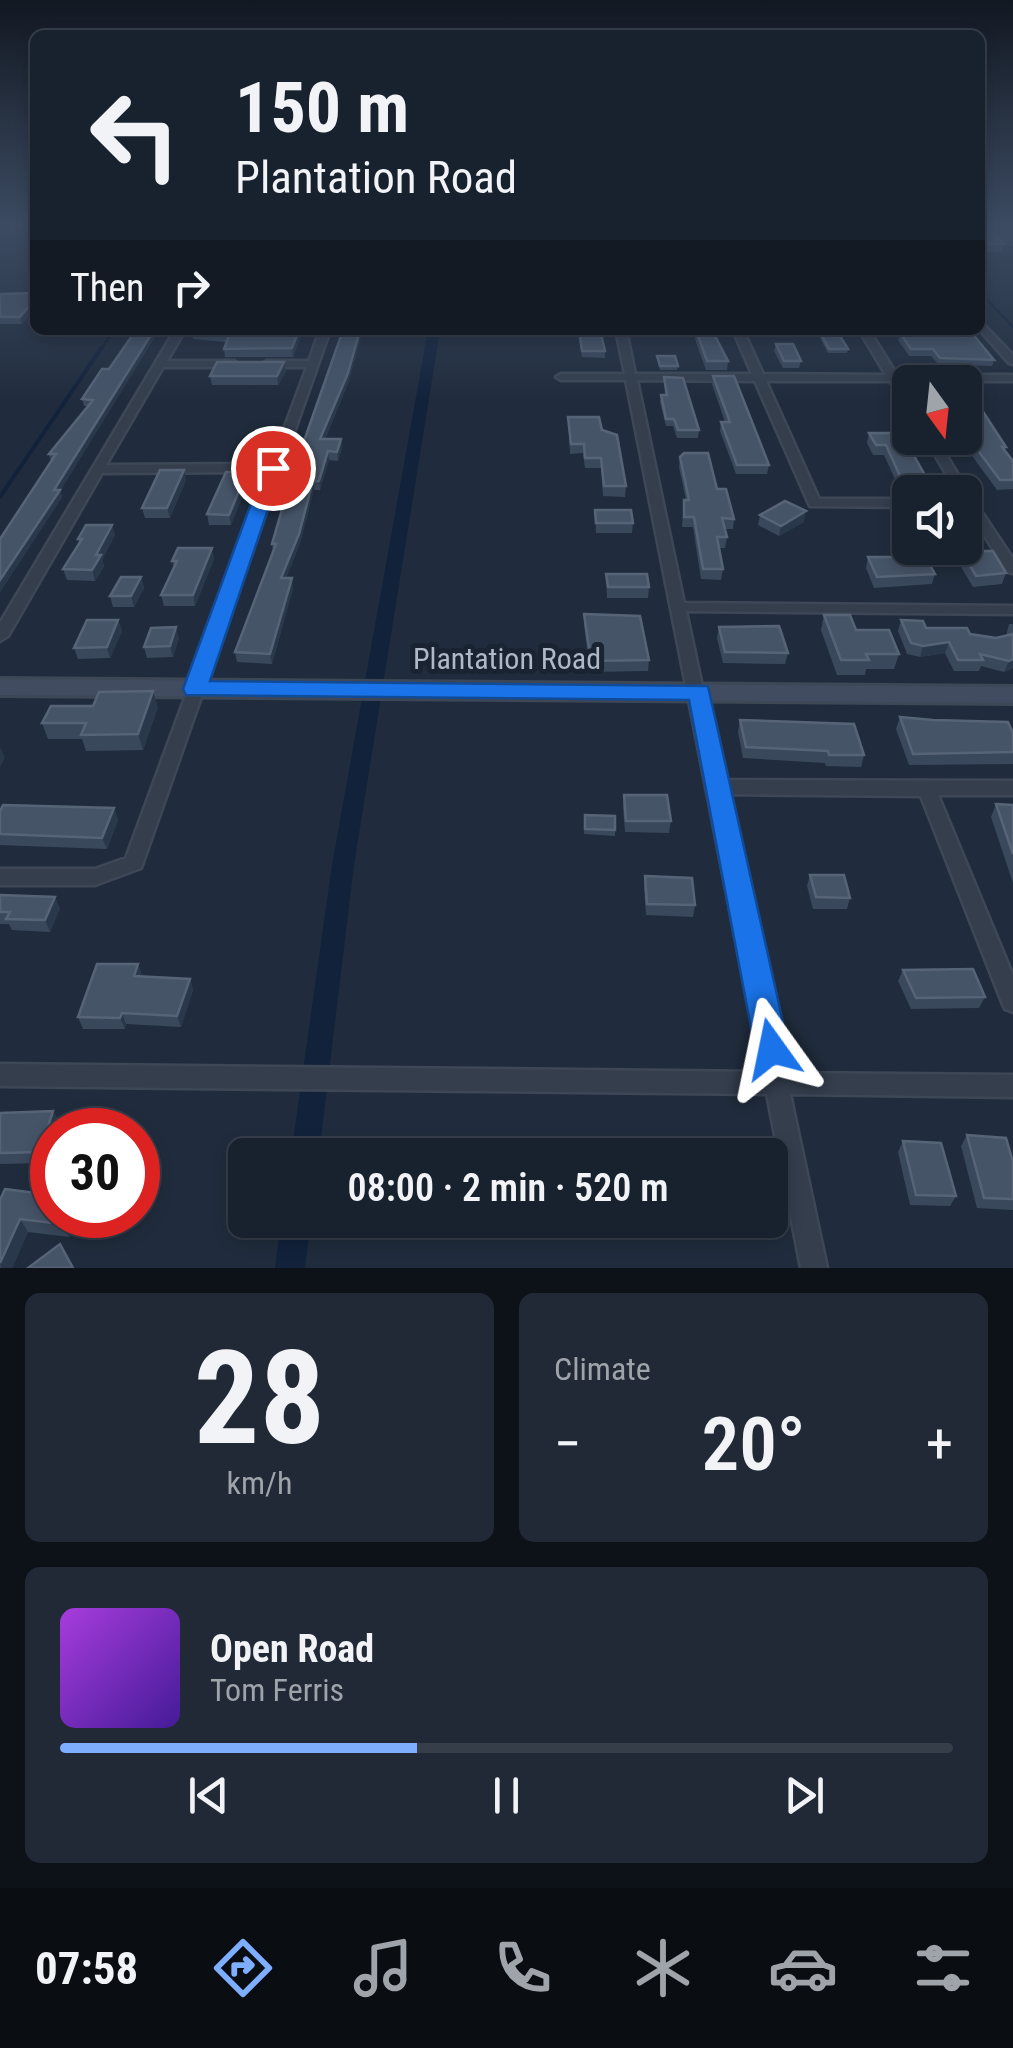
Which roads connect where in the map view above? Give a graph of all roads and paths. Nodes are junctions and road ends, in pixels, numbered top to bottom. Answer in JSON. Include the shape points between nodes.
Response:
{"nodes":[{"id":1,"x":985,"y":330,"type":"edge"},
{"id":2,"x":177,"y":335,"type":"edge"},
{"id":3,"x":323,"y":335,"type":"edge"},
{"id":4,"x":623,"y":335,"type":"edge"},
{"id":5,"x":740,"y":335,"type":"edge"},
{"id":6,"x":867,"y":335,"type":"edge"},
{"id":7,"x":1013,"y":361,"type":"edge"},
{"id":8,"x":160,"y":364,"type":"junction"},
{"id":9,"x":313,"y":364,"type":"junction"},
{"id":10,"x":892,"y":375,"type":"edge"},
{"id":11,"x":560,"y":377,"type":"dead end"},
{"id":12,"x":632,"y":377,"type":"junction"},
{"id":13,"x":757,"y":378,"type":"junction"},
{"id":14,"x":892,"y":378,"type":"edge"},
{"id":15,"x":982,"y":378,"type":"edge"},
{"id":16,"x":1013,"y":378,"type":"edge"},
{"id":17,"x":273,"y":468,"type":"junction"},
{"id":18,"x":98,"y":469,"type":"junction"},
{"id":19,"x":892,"y":504,"type":"edge"},
{"id":20,"x":982,"y":523,"type":"edge"},
{"id":21,"x":1013,"y":569,"type":"edge"},
{"id":22,"x":681,"y":607,"type":"junction"},
{"id":23,"x":1013,"y":610,"type":"edge"},
{"id":24,"x":0,"y":636,"type":"edge"},
{"id":25,"x":0,"y":687,"type":"edge"},
{"id":26,"x":195,"y":689,"type":"junction"},
{"id":27,"x":699,"y":692,"type":"junction"},
{"id":28,"x":1013,"y":696,"type":"edge"},
{"id":29,"x":718,"y":787,"type":"junction"},
{"id":30,"x":1013,"y":788,"type":"edge"},
{"id":31,"x":927,"y":789,"type":"junction"},
{"id":32,"x":0,"y":877,"type":"edge"},
{"id":33,"x":1013,"y":1002,"type":"edge"},
{"id":34,"x":0,"y":1075,"type":"edge"},
{"id":35,"x":780,"y":1086,"type":"junction"},
{"id":36,"x":1013,"y":1086,"type":"edge"},
{"id":37,"x":814,"y":1268,"type":"edge"}],
"edges":[{"from":1,"to":7,"type":"street"},
{"from":2,"to":8,"type":"street"},
{"from":3,"to":9,"type":"street"},
{"from":4,"to":12,"type":"street"},
{"from":5,"to":13,"type":"street"},
{"from":6,"to":10,"type":"street"},
{"from":8,"to":9,"type":"street"},
{"from":8,"to":18,"type":"street"},
{"from":9,"to":17,"type":"street"},
{"from":11,"to":12,"type":"street"},
{"from":12,"to":13,"type":"street"},
{"from":12,"to":22,"type":"street"},
{"from":13,"to":14,"type":"street"},
{"from":13,"to":19,"type":"street","via":[[814,503]]},
{"from":15,"to":16,"type":"street"},
{"from":17,"to":18,"type":"street"},
{"from":17,"to":26,"type":"street"},
{"from":18,"to":24,"type":"street"},
{"from":20,"to":21,"type":"street"},
{"from":22,"to":23,"type":"street"},
{"from":22,"to":27,"type":"street"},
{"from":25,"to":26,"type":"street","name":"Plantation Road"},
{"from":26,"to":27,"type":"street","name":"Plantation Road"},
{"from":26,"to":32,"type":"street","via":[[134,863],[95,877]]},
{"from":27,"to":28,"type":"street","name":"Plantation Road"},
{"from":27,"to":29,"type":"street"},
{"from":29,"to":31,"type":"street"},
{"from":29,"to":35,"type":"street"},
{"from":30,"to":31,"type":"street"},
{"from":31,"to":33,"type":"street"},
{"from":34,"to":35,"type":"street"},
{"from":35,"to":36,"type":"street"},
{"from":35,"to":37,"type":"street"}]}
